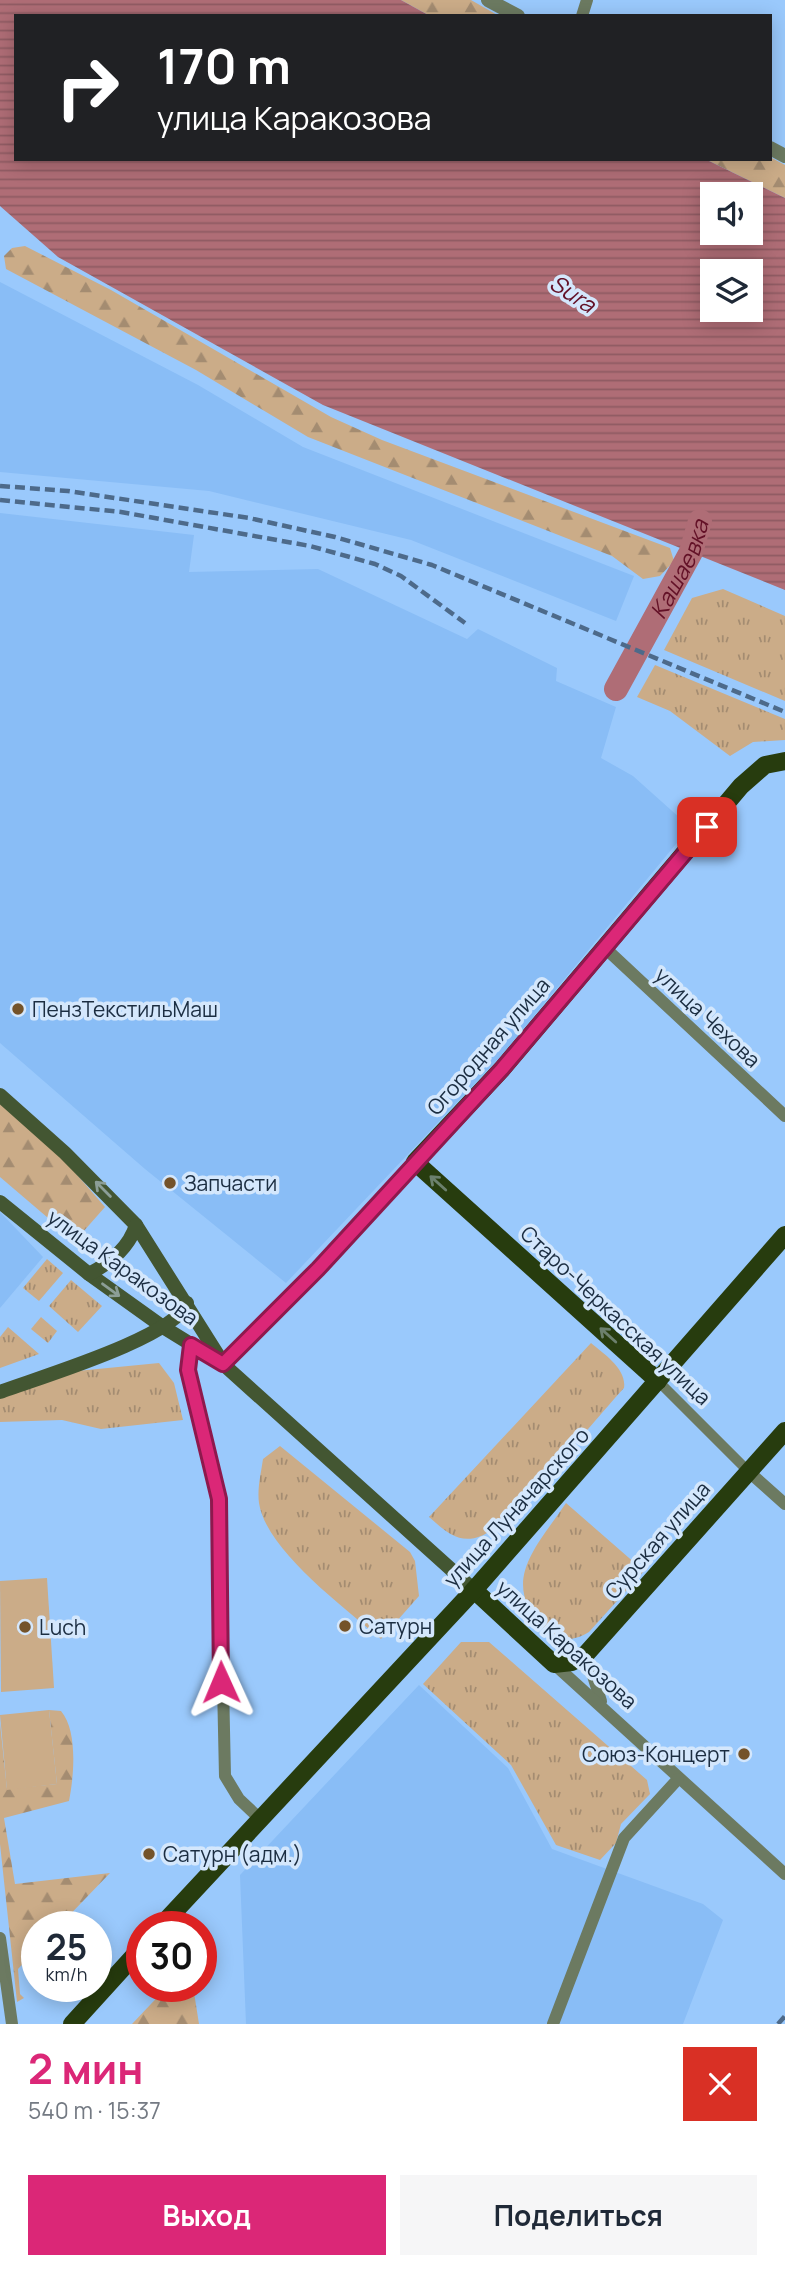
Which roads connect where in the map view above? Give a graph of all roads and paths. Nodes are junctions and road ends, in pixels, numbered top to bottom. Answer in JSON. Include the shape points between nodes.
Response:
{"nodes":[{"id":1,"x":488,"y":0,"type":"edge"},
{"id":2,"x":514,"y":14,"type":"edge"},
{"id":3,"x":785,"y":761,"type":"edge"},
{"id":4,"x":604,"y":947,"type":"junction"},
{"id":5,"x":0,"y":1095,"type":"edge"},
{"id":6,"x":785,"y":1116,"type":"edge"},
{"id":7,"x":415,"y":1162,"type":"junction"},
{"id":8,"x":0,"y":1202,"type":"edge"},
{"id":9,"x":136,"y":1225,"type":"junction"},
{"id":10,"x":785,"y":1236,"type":"edge"},
{"id":11,"x":89,"y":1274,"type":"junction"},
{"id":12,"x":187,"y":1303,"type":"junction"},
{"id":13,"x":163,"y":1327,"type":"junction"},
{"id":14,"x":191,"y":1345,"type":"junction"},
{"id":15,"x":223,"y":1364,"type":"junction"},
{"id":16,"x":658,"y":1381,"type":"junction"},
{"id":17,"x":0,"y":1392,"type":"edge"},
{"id":18,"x":785,"y":1431,"type":"edge"},
{"id":19,"x":748,"y":1471,"type":"junction"},
{"id":20,"x":785,"y":1504,"type":"edge"},
{"id":21,"x":474,"y":1590,"type":"junction"},
{"id":22,"x":586,"y":1654,"type":"junction"},
{"id":23,"x":554,"y":1664,"type":"junction"},
{"id":24,"x":605,"y":1708,"type":"junction"},
{"id":25,"x":678,"y":1779,"type":"junction"},
{"id":26,"x":259,"y":1818,"type":"junction"},
{"id":27,"x":785,"y":1874,"type":"edge"},
{"id":28,"x":175,"y":1911,"type":"edge"},
{"id":29,"x":0,"y":1938,"type":"edge"},
{"id":30,"x":126,"y":1965,"type":"edge"},
{"id":31,"x":3,"y":1989,"type":"edge"},
{"id":32,"x":12,"y":2024,"type":"edge"},
{"id":33,"x":72,"y":2024,"type":"edge"},
{"id":34,"x":553,"y":2024,"type":"edge"}],
"edges":[{"from":1,"to":2,"type":"street"},
{"from":3,"to":4,"type":"main road","name":"Огородная улица","via":[[765,765],[741,786]]},
{"from":4,"to":6,"type":"street","name":"улица Чехова"},
{"from":4,"to":7,"type":"main road","name":"Огородная улица","via":[[502,1069]]},
{"from":9,"to":5,"type":"main road","name":"улица Каракозова","one_way":true},
{"from":7,"to":15,"type":"main road","name":"Огородная улица"},
{"from":16,"to":7,"type":"main road","name":"Старо-Черкасская улица","one_way":true},
{"from":8,"to":11,"type":"main road","name":"улица Каракозова"},
{"from":9,"to":11,"type":"main road","via":[[130,1242]]},
{"from":9,"to":12,"type":"main road","name":"улица Каракозова"},
{"from":10,"to":16,"type":"main road","name":"улица Луначарского"},
{"from":11,"to":13,"type":"main road","name":"улица Каракозова","one_way":true},
{"from":12,"to":13,"type":"main road","via":[[179,1317]]},
{"from":12,"to":15,"type":"main road","name":"улица Каракозова"},
{"from":13,"to":14,"type":"main road","name":"улица Каракозова"},
{"from":13,"to":17,"type":"main road","via":[[131,1344]]},
{"from":14,"to":15,"type":"main road","name":"улица Каракозова"},
{"from":14,"to":26,"type":"street","via":[[188,1370],[219,1499],[225,1776],[239,1799]]},
{"from":15,"to":21,"type":"main road","name":"улица Каракозова"},
{"from":16,"to":19,"type":"street","name":"Старо-Черкасская улица"},
{"from":16,"to":21,"type":"main road","name":"улица Луначарского"},
{"from":18,"to":19,"type":"main road","name":"Сурская улица"},
{"from":19,"to":20,"type":"street","name":"Старо-Черкасская улица"},
{"from":19,"to":22,"type":"main road","name":"Сурская улица"},
{"from":21,"to":23,"type":"main road","name":"улица Каракозова"},
{"from":21,"to":26,"type":"main road","name":"улица Луначарского"},
{"from":22,"to":23,"type":"main road"},
{"from":22,"to":24,"type":"street"},
{"from":23,"to":24,"type":"street","name":"улица Каракозова"},
{"from":24,"to":25,"type":"street","name":"улица Каракозова"},
{"from":25,"to":27,"type":"street","name":"улица Каракозова"},
{"from":25,"to":34,"type":"street","via":[[624,1838]]},
{"from":26,"to":28,"type":"main road","name":"улица Луначарского"},
{"from":29,"to":31,"type":"street"},
{"from":30,"to":33,"type":"main road"},
{"from":31,"to":32,"type":"street"}]}
